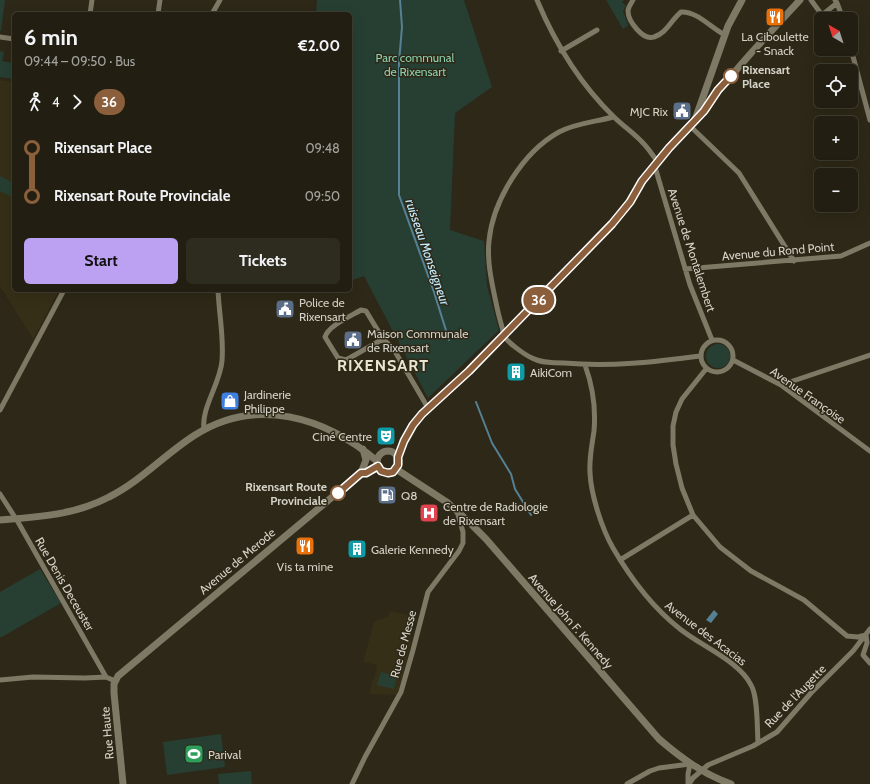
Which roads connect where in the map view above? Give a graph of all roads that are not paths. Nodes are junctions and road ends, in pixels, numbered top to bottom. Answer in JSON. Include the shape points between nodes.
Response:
{"nodes":[{"id":1,"x":92,"y":0,"type":"edge"},
{"id":2,"x":160,"y":0,"type":"edge"},
{"id":3,"x":220,"y":0,"type":"edge"},
{"id":4,"x":537,"y":0,"type":"edge"},
{"id":5,"x":633,"y":0,"type":"edge"},
{"id":6,"x":742,"y":0,"type":"edge"},
{"id":7,"x":800,"y":0,"type":"edge"},
{"id":8,"x":811,"y":0,"type":"edge"},
{"id":9,"x":836,"y":1,"type":"edge"},
{"id":10,"x":90,"y":12,"type":"edge"},
{"id":11,"x":158,"y":12,"type":"edge"},
{"id":12,"x":213,"y":12,"type":"edge"},
{"id":13,"x":840,"y":12,"type":"edge"},
{"id":14,"x":597,"y":30,"type":"dead end"},
{"id":15,"x":725,"y":35,"type":"junction"},
{"id":16,"x":0,"y":37,"type":"edge"},
{"id":17,"x":12,"y":39,"type":"edge"},
{"id":18,"x":561,"y":51,"type":"junction"},
{"id":19,"x":853,"y":56,"type":"edge"},
{"id":20,"x":708,"y":84,"type":"junction"},
{"id":21,"x":718,"y":90,"type":"junction"},
{"id":22,"x":869,"y":113,"type":"edge"},
{"id":23,"x":614,"y":116,"type":"junction"},
{"id":24,"x":696,"y":119,"type":"junction"},
{"id":25,"x":870,"y":120,"type":"edge"},
{"id":26,"x":690,"y":126,"type":"junction"},
{"id":27,"x":656,"y":165,"type":"junction"},
{"id":28,"x":870,"y":243,"type":"edge"},
{"id":29,"x":794,"y":261,"type":"junction"},
{"id":30,"x":685,"y":269,"type":"junction"},
{"id":31,"x":63,"y":292,"type":"edge"},
{"id":32,"x":218,"y":292,"type":"edge"},
{"id":33,"x":504,"y":336,"type":"junction"},
{"id":34,"x":383,"y":339,"type":"junction"},
{"id":35,"x":712,"y":340,"type":"junction"},
{"id":36,"x":870,"y":355,"type":"edge"},
{"id":37,"x":700,"y":356,"type":"junction"},
{"id":38,"x":733,"y":360,"type":"junction"},
{"id":39,"x":585,"y":365,"type":"junction"},
{"id":40,"x":706,"y":369,"type":"junction"},
{"id":41,"x":781,"y":385,"type":"junction"},
{"id":42,"x":428,"y":408,"type":"junction"},
{"id":43,"x":0,"y":410,"type":"edge"},
{"id":44,"x":204,"y":429,"type":"junction"},
{"id":45,"x":363,"y":449,"type":"junction"},
{"id":46,"x":870,"y":451,"type":"edge"},
{"id":47,"x":398,"y":457,"type":"junction"},
{"id":48,"x":377,"y":464,"type":"junction"},
{"id":49,"x":396,"y":469,"type":"junction"},
{"id":50,"x":361,"y":473,"type":"junction"},
{"id":51,"x":0,"y":494,"type":"edge"},
{"id":52,"x":457,"y":510,"type":"junction"},
{"id":53,"x":693,"y":515,"type":"junction"},
{"id":54,"x":16,"y":519,"type":"junction"},
{"id":55,"x":0,"y":520,"type":"edge"},
{"id":56,"x":620,"y":560,"type":"junction"},
{"id":57,"x":870,"y":629,"type":"edge"},
{"id":58,"x":866,"y":635,"type":"junction"},
{"id":59,"x":870,"y":663,"type":"edge"},
{"id":60,"x":106,"y":677,"type":"junction"},
{"id":61,"x":0,"y":680,"type":"edge"},
{"id":62,"x":115,"y":681,"type":"junction"},
{"id":63,"x":758,"y":742,"type":"junction"},
{"id":64,"x":690,"y":764,"type":"junction"},
{"id":65,"x":701,"y":772,"type":"junction"},
{"id":66,"x":123,"y":784,"type":"edge"},
{"id":67,"x":352,"y":784,"type":"edge"},
{"id":68,"x":627,"y":784,"type":"edge"},
{"id":69,"x":688,"y":784,"type":"edge"},
{"id":70,"x":731,"y":784,"type":"edge"}],
"edges":[{"from":1,"to":10,"type":"street"},
{"from":2,"to":11,"type":"street"},
{"from":3,"to":12,"type":"street"},
{"from":4,"to":18,"type":"street"},
{"from":5,"to":15,"type":"street","via":[[628,13],[645,37],[659,35],[681,12],[688,12]]},
{"from":6,"to":15,"type":"street"},
{"from":7,"to":21,"type":"street"},
{"from":8,"to":9,"type":"street","via":[[822,15]]},
{"from":9,"to":13,"type":"street"},
{"from":14,"to":18,"type":"street"},
{"from":15,"to":20,"type":"street"},
{"from":16,"to":17,"type":"street"},
{"from":18,"to":23,"type":"street","via":[[590,90]]},
{"from":19,"to":22,"type":"street"},
{"from":20,"to":21,"type":"street","via":[[715,91]]},
{"from":20,"to":24,"type":"street"},
{"from":21,"to":24,"type":"street"},
{"from":22,"to":25,"type":"street"},
{"from":23,"to":27,"type":"street","via":[[643,143]]},
{"from":23,"to":33,"type":"street","via":[[585,122],[558,132],[521,167],[501,198],[490,232],[488,256],[491,282]]},
{"from":24,"to":26,"type":"street"},
{"from":26,"to":27,"type":"street"},
{"from":26,"to":29,"type":"street","via":[[739,172]]},
{"from":27,"to":30,"type":"street","name":"Avenue de Montalembert"},
{"from":27,"to":33,"type":"street","via":[[612,224]]},
{"from":28,"to":29,"type":"street","name":"Avenue du Rond Point","via":[[841,256]]},
{"from":29,"to":30,"type":"street","name":"Avenue du Rond Point"},
{"from":30,"to":35,"type":"street","name":"Avenue de Montalembert"},
{"from":31,"to":43,"type":"street"},
{"from":32,"to":44,"type":"street","via":[[223,340],[222,362],[203,419]]},
{"from":33,"to":39,"type":"street","via":[[524,354],[534,359]]},
{"from":33,"to":42,"type":"street"},
{"from":34,"to":34,"type":"street","via":[[346,360],[338,358],[325,337],[331,328],[361,310],[366,311]]},
{"from":34,"to":42,"type":"street","via":[[393,348]]},
{"from":35,"to":37,"type":"street","via":[[703,348]]},
{"from":35,"to":38,"type":"street","via":[[725,341],[733,352]]},
{"from":36,"to":41,"type":"street"},
{"from":37,"to":39,"type":"street","via":[[636,364]]},
{"from":37,"to":40,"type":"street"},
{"from":38,"to":40,"type":"street","via":[[722,372]]},
{"from":38,"to":41,"type":"street","name":"Avenue Françoise"},
{"from":39,"to":56,"type":"street","name":"Avenue des Acacias","via":[[594,401],[590,463],[593,495],[612,546]]},
{"from":40,"to":53,"type":"street","via":[[682,399],[672,426],[676,464]]},
{"from":41,"to":46,"type":"street","name":"Avenue Françoise"},
{"from":42,"to":47,"type":"street","via":[[413,425]]},
{"from":44,"to":45,"type":"street","via":[[247,416],[291,416],[329,429]]},
{"from":44,"to":54,"type":"street","via":[[110,497],[77,510]]},
{"from":45,"to":48,"type":"street"},
{"from":45,"to":50,"type":"street","via":[[366,460]]},
{"from":47,"to":48,"type":"street","via":[[391,451],[382,452],[378,456]]},
{"from":47,"to":49,"type":"street"},
{"from":48,"to":49,"type":"street","via":[[381,471],[388,473]]},
{"from":48,"to":50,"type":"street","name":"Avenue de Merode","via":[[366,473]]},
{"from":49,"to":52,"type":"street","name":"Avenue John F. Kennedy"},
{"from":50,"to":62,"type":"street","name":"Avenue de Merode","via":[[123,670]]},
{"from":51,"to":54,"type":"street","name":"Rue Denis Deceuster"},
{"from":52,"to":64,"type":"street","name":"Avenue John F. Kennedy","via":[[486,538],[659,739]]},
{"from":52,"to":67,"type":"street","name":"Rue de Messe","via":[[463,543],[428,592],[401,692]]},
{"from":53,"to":56,"type":"street"},
{"from":53,"to":58,"type":"street","via":[[720,547],[751,571],[804,600],[848,636]]},
{"from":54,"to":55,"type":"street"},
{"from":54,"to":60,"type":"street","name":"Rue Denis Deceuster"},
{"from":56,"to":63,"type":"street","name":"Avenue des Acacias","via":[[649,600],[667,618],[747,677],[753,687],[755,698]]},
{"from":57,"to":58,"type":"street","name":"Rue de l'Augette"},
{"from":58,"to":59,"type":"street","via":[[867,643],[863,655]]},
{"from":58,"to":63,"type":"street","name":"Rue de l'Augette","via":[[777,732]]},
{"from":60,"to":61,"type":"street","via":[[33,677]]},
{"from":60,"to":62,"type":"street"},
{"from":62,"to":66,"type":"street","name":"Rue Haute"},
{"from":63,"to":65,"type":"street","name":"Rue de l'Augette","via":[[708,765]]},
{"from":64,"to":65,"type":"street","name":"Avenue John F. Kennedy"},
{"from":64,"to":68,"type":"street","via":[[650,770]]},
{"from":64,"to":69,"type":"street"},
{"from":65,"to":69,"type":"street","name":"Rue de l'Augette"},
{"from":65,"to":70,"type":"street","name":"Avenue John F. Kennedy"}]}
